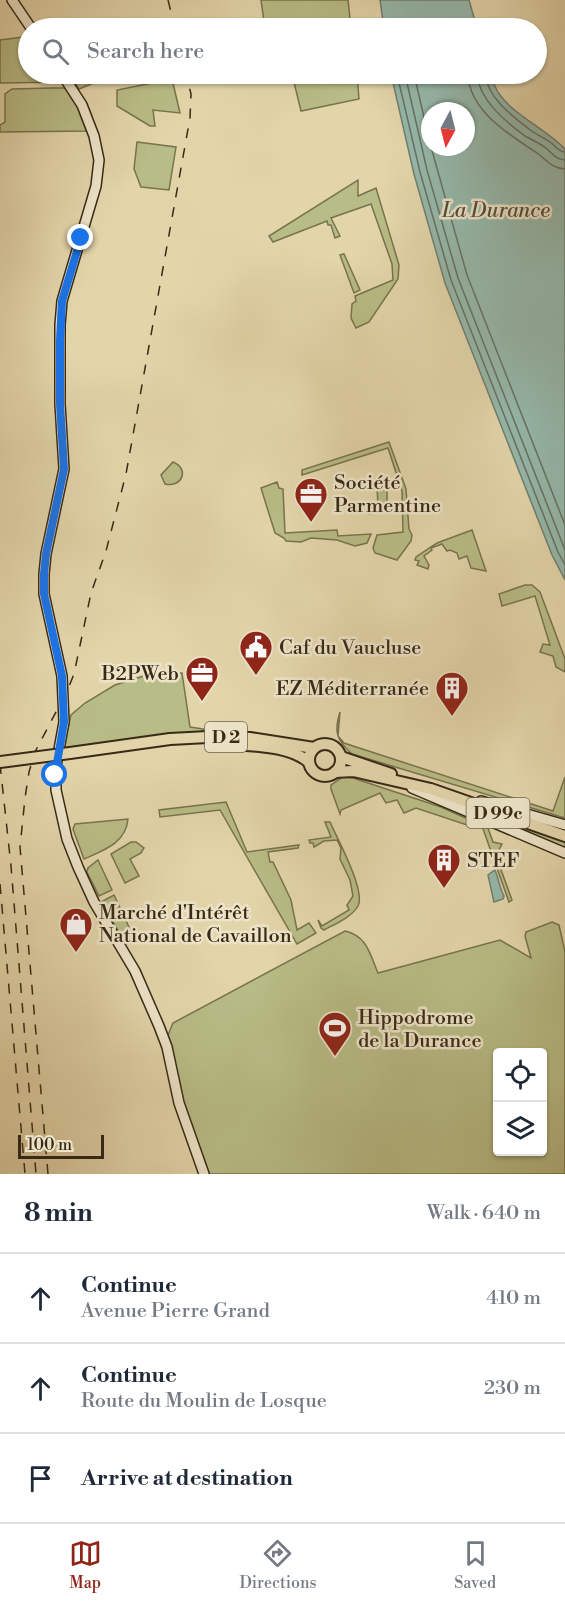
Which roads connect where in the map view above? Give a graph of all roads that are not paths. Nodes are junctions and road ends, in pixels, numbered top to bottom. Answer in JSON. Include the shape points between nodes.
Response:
{"nodes":[{"id":1,"x":12,"y":0,"type":"edge"},
{"id":2,"x":24,"y":18,"type":"edge"},
{"id":3,"x":68,"y":84,"type":"edge"},
{"id":4,"x":137,"y":744,"type":"junction"},
{"id":5,"x":314,"y":748,"type":"junction"},
{"id":6,"x":341,"y":757,"type":"junction"},
{"id":7,"x":0,"y":762,"type":"edge"},
{"id":8,"x":309,"y":762,"type":"junction"},
{"id":9,"x":335,"y":772,"type":"junction"},
{"id":10,"x":405,"y":783,"type":"junction"},
{"id":11,"x":431,"y":789,"type":"junction"},
{"id":12,"x":565,"y":825,"type":"edge"},
{"id":13,"x":565,"y":836,"type":"edge"},
{"id":14,"x":565,"y":853,"type":"edge"},
{"id":15,"x":204,"y":1174,"type":"edge"}],
"edges":[{"from":1,"to":2,"type":"street"},
{"from":3,"to":15,"type":"street","via":[[82,105],[99,160],[96,186],[62,301],[60,392],[64,469],[44,574],[44,594],[62,676],[64,722],[56,790],[78,867],[135,970],[159,1026],[179,1103]]},
{"from":4,"to":5,"type":"main road","number":"D 2","via":[[208,737],[250,738]]},
{"from":4,"to":7,"type":"main road","number":"D 2","bridge":true},
{"from":4,"to":8,"type":"main road","number":"D 2","via":[[258,746],[296,754]]},
{"from":5,"to":6,"type":"main road","via":[[332,745]]},
{"from":5,"to":8,"type":"main road"},
{"from":6,"to":9,"type":"main road"},
{"from":6,"to":11,"type":"main road"},
{"from":8,"to":9,"type":"main road","via":[[318,774],[328,776]]},
{"from":9,"to":10,"type":"main road","via":[[353,771]]},
{"from":10,"to":11,"type":"main road","number":"D 99c"},
{"from":10,"to":14,"type":"street"},
{"from":11,"to":12,"type":"street"},
{"from":11,"to":13,"type":"main road","number":"D 99c"}]}
